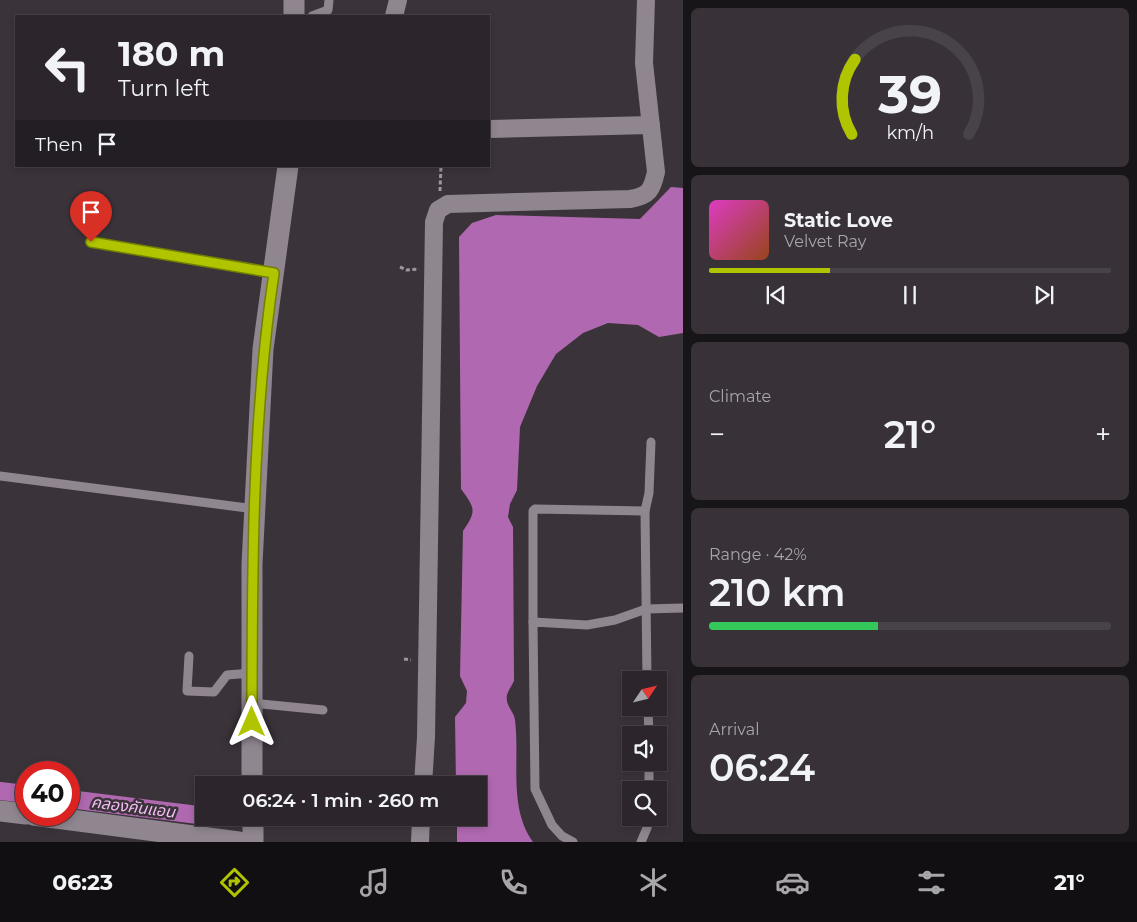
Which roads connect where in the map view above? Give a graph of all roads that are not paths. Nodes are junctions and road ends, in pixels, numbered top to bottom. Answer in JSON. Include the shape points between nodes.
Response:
{"nodes":[{"id":1,"x":294,"y":0,"type":"edge"},
{"id":2,"x":329,"y":0,"type":"edge"},
{"id":3,"x":398,"y":0,"type":"edge"},
{"id":4,"x":646,"y":0,"type":"edge"},
{"id":5,"x":294,"y":15,"type":"edge"},
{"id":6,"x":315,"y":15,"type":"edge"},
{"id":7,"x":394,"y":15,"type":"edge"},
{"id":8,"x":651,"y":125,"type":"junction"},
{"id":9,"x":490,"y":129,"type":"edge"},
{"id":10,"x":288,"y":167,"type":"edge"},
{"id":11,"x":91,"y":242,"type":"dead end"},
{"id":12,"x":274,"y":273,"type":"junction"},
{"id":13,"x":651,"y":442,"type":"dead end"},
{"id":14,"x":0,"y":476,"type":"edge"},
{"id":15,"x":255,"y":509,"type":"junction"},
{"id":16,"x":645,"y":511,"type":"junction"},
{"id":17,"x":683,"y":608,"type":"edge"},
{"id":18,"x":646,"y":609,"type":"junction"},
{"id":19,"x":533,"y":622,"type":"junction"},
{"id":20,"x":189,"y":656,"type":"dead end"},
{"id":21,"x":647,"y":671,"type":"edge"},
{"id":22,"x":252,"y":673,"type":"junction"},
{"id":23,"x":252,"y":703,"type":"junction"},
{"id":24,"x":323,"y":710,"type":"dead end"},
{"id":25,"x":252,"y":776,"type":"edge"},
{"id":26,"x":423,"y":776,"type":"edge"},
{"id":27,"x":0,"y":811,"type":"edge"},
{"id":28,"x":15,"y":813,"type":"edge"},
{"id":29,"x":80,"y":821,"type":"edge"},
{"id":30,"x":252,"y":826,"type":"edge"},
{"id":31,"x":421,"y":826,"type":"edge"},
{"id":32,"x":647,"y":826,"type":"edge"},
{"id":33,"x":240,"y":842,"type":"edge"},
{"id":34,"x":253,"y":842,"type":"edge"},
{"id":35,"x":420,"y":842,"type":"edge"},
{"id":36,"x":573,"y":842,"type":"edge"},
{"id":37,"x":641,"y":842,"type":"edge"}],
"edges":[{"from":1,"to":5,"type":"street"},
{"from":2,"to":6,"type":"lane","via":[[328,10]]},
{"from":3,"to":7,"type":"street"},
{"from":4,"to":8,"type":"street","via":[[644,64]]},
{"from":8,"to":9,"type":"street"},
{"from":8,"to":26,"type":"street","via":[[656,172],[653,186],[642,197],[448,204],[438,210],[434,222]]},
{"from":10,"to":12,"type":"street"},
{"from":11,"to":12,"type":"lane"},
{"from":12,"to":15,"type":"street","via":[[263,349]]},
{"from":13,"to":16,"type":"lane"},
{"from":14,"to":15,"type":"lane"},
{"from":15,"to":22,"type":"street"},
{"from":16,"to":18,"type":"lane"},
{"from":16,"to":19,"type":"lane","via":[[535,509]]},
{"from":17,"to":18,"type":"lane"},
{"from":18,"to":19,"type":"lane","via":[[615,620],[587,625]]},
{"from":18,"to":21,"type":"lane"},
{"from":19,"to":36,"type":"lane","via":[[535,789],[552,825]]},
{"from":20,"to":22,"type":"lane","via":[[187,691],[214,692],[227,675]]},
{"from":22,"to":23,"type":"street"},
{"from":23,"to":24,"type":"lane"},
{"from":23,"to":25,"type":"street"},
{"from":27,"to":28,"type":"street"},
{"from":29,"to":33,"type":"street"},
{"from":30,"to":34,"type":"street"},
{"from":31,"to":35,"type":"street"},
{"from":32,"to":37,"type":"lane"}]}
